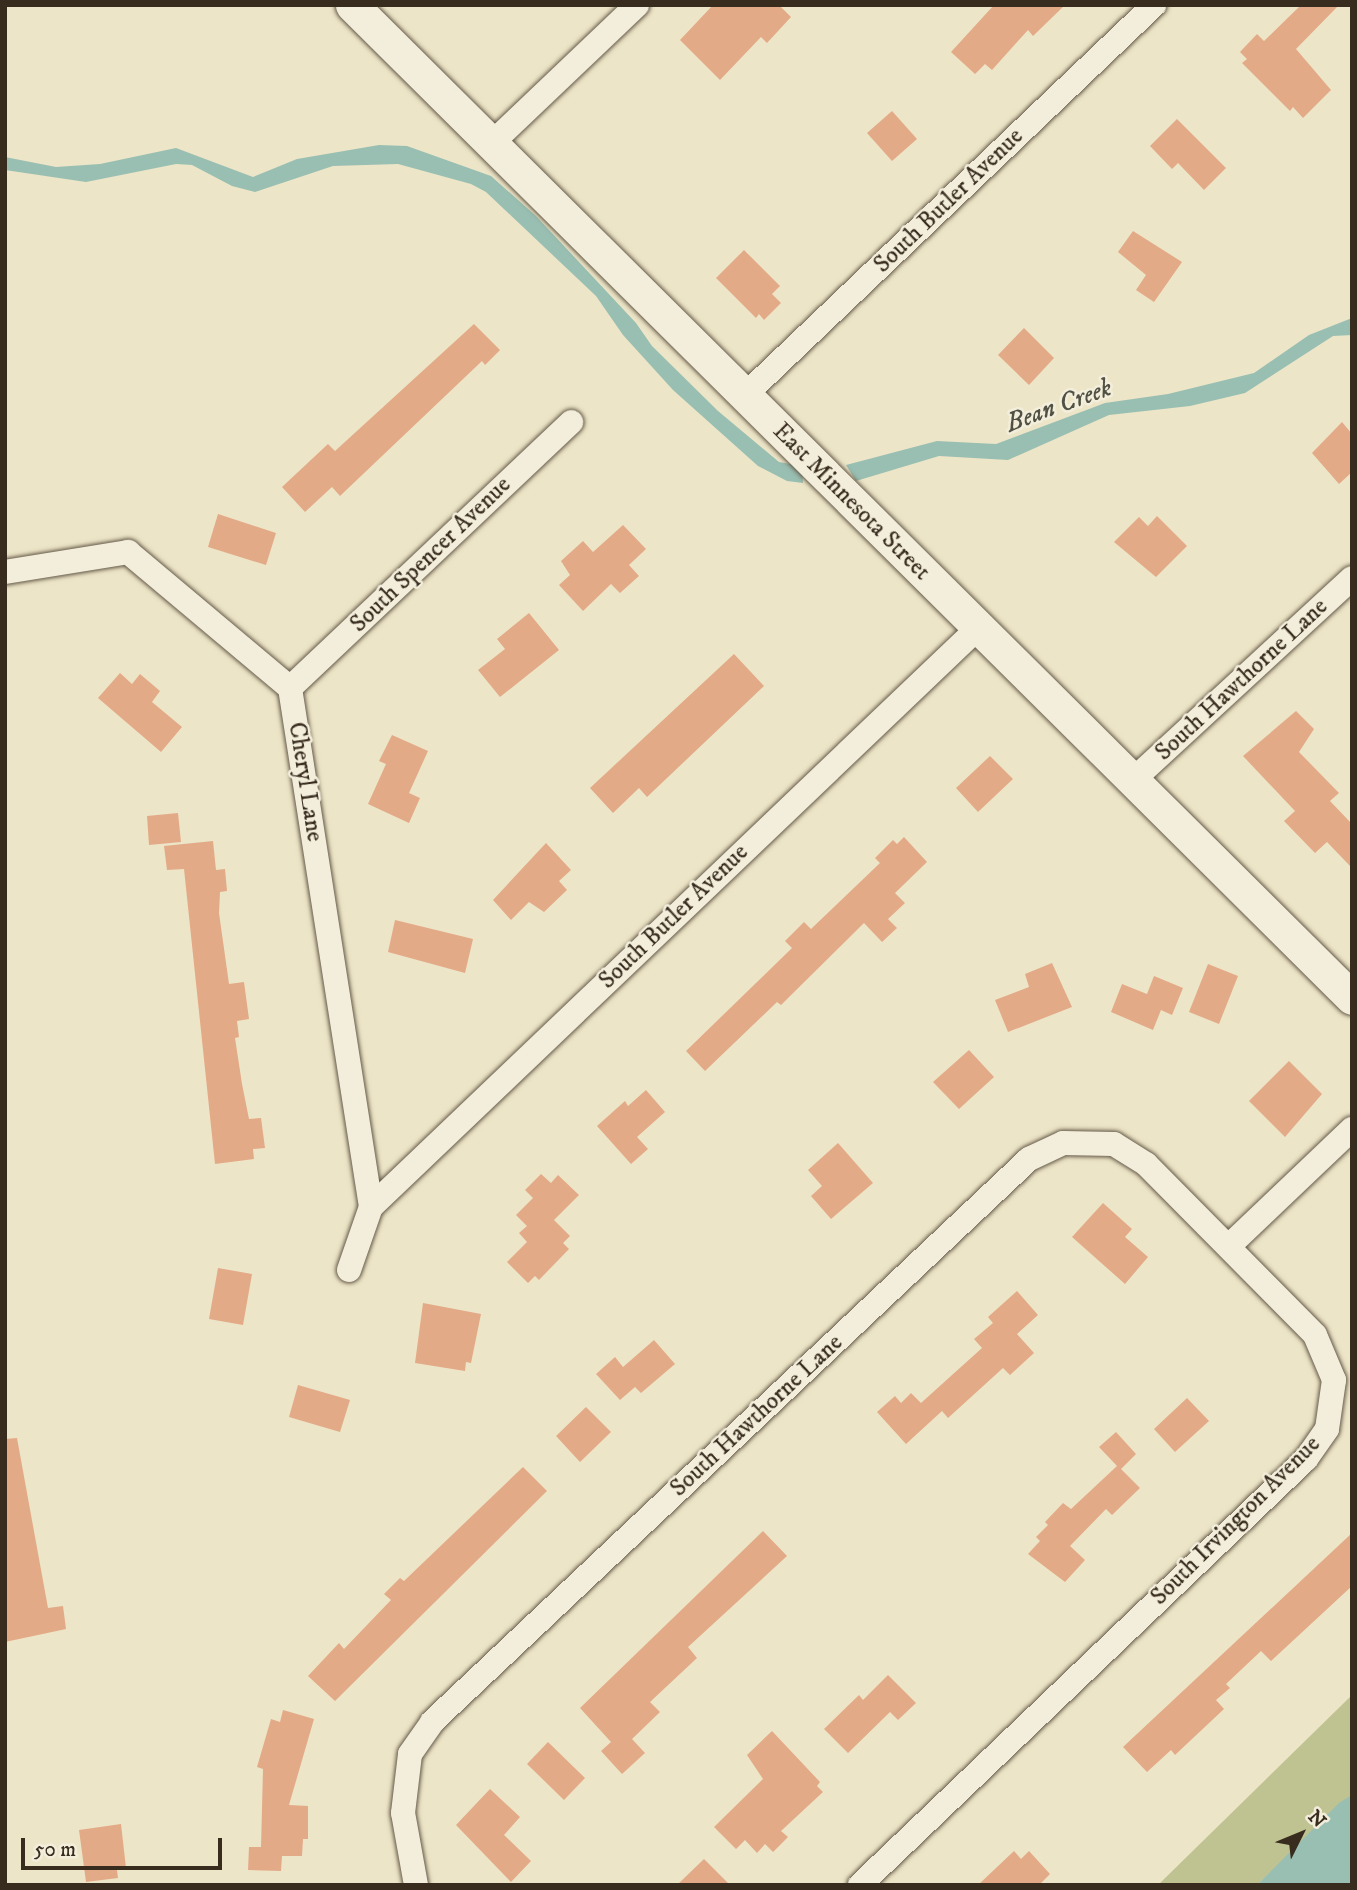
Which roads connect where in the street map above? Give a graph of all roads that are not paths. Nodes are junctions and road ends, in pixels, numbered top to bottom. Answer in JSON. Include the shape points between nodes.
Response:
{"nodes":[{"id":1,"x":352,"y":5,"type":"edge"},
{"id":2,"x":637,"y":5,"type":"edge"},
{"id":3,"x":1137,"y":11,"type":"edge"},
{"id":4,"x":490,"y":145,"type":"junction"},
{"id":5,"x":744,"y":396,"type":"junction"},
{"id":6,"x":571,"y":422,"type":"dead end"},
{"id":7,"x":5,"y":572,"type":"edge"},
{"id":8,"x":1352,"y":578,"type":"edge"},
{"id":9,"x":978,"y":628,"type":"junction"},
{"id":10,"x":290,"y":688,"type":"junction"},
{"id":11,"x":1132,"y":781,"type":"junction"},
{"id":12,"x":1352,"y":998,"type":"edge"},
{"id":13,"x":1352,"y":1129,"type":"edge"},
{"id":14,"x":371,"y":1207,"type":"junction"},
{"id":15,"x":1229,"y":1246,"type":"junction"},
{"id":16,"x":349,"y":1270,"type":"dead end"},
{"id":17,"x":416,"y":1885,"type":"edge"},
{"id":18,"x":860,"y":1885,"type":"edge"}],
"edges":[{"from":1,"to":4,"type":"street","name":"East Minnesota Street"},
{"from":2,"to":4,"type":"street"},
{"from":3,"to":5,"type":"street","name":"South Butler Avenue"},
{"from":4,"to":5,"type":"street","name":"East Minnesota Street"},
{"from":5,"to":9,"type":"street","name":"East Minnesota Street"},
{"from":6,"to":10,"type":"street","name":"South Spencer Avenue"},
{"from":7,"to":10,"type":"street","name":"Cheryl Lane","via":[[128,552]]},
{"from":8,"to":11,"type":"street","name":"South Hawthorne Lane"},
{"from":9,"to":11,"type":"street","name":"East Minnesota Street"},
{"from":9,"to":14,"type":"street","name":"South Butler Avenue"},
{"from":10,"to":14,"type":"street","name":"Cheryl Lane"},
{"from":11,"to":12,"type":"street","name":"East Minnesota Street"},
{"from":13,"to":15,"type":"street"},
{"from":14,"to":16,"type":"street"},
{"from":15,"to":17,"type":"street","name":"South Hawthorne Lane","via":[[1146,1164],[1114,1144],[1063,1143],[1029,1159],[432,1723],[410,1754],[403,1813]]},
{"from":15,"to":18,"type":"street","name":"South Irvington Avenue","via":[[1322,1345],[1335,1393],[1321,1440]]}]}
